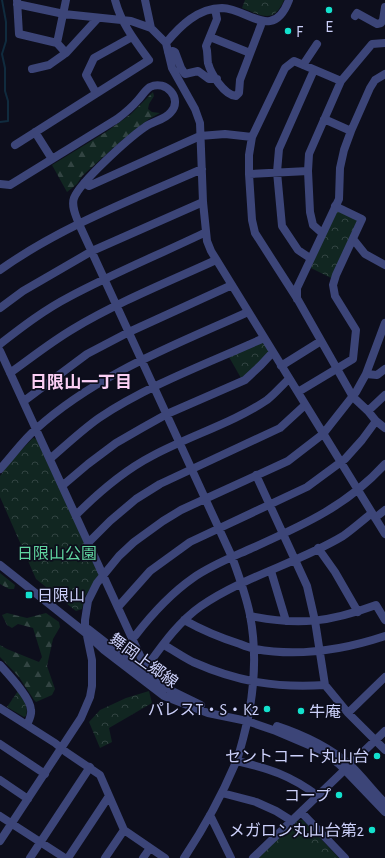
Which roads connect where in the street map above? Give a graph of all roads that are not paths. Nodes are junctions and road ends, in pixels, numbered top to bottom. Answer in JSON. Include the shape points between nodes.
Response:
{"nodes":[{"id":1,"x":66,"y":0,"type":"edge"},
{"id":2,"x":115,"y":0,"type":"edge"},
{"id":3,"x":145,"y":0,"type":"edge"},
{"id":4,"x":289,"y":0,"type":"edge"},
{"id":5,"x":17,"y":2,"type":"edge"},
{"id":6,"x":385,"y":7,"type":"edge"},
{"id":7,"x":215,"y":9,"type":"junction"},
{"id":8,"x":64,"y":14,"type":"junction"},
{"id":9,"x":355,"y":16,"type":"dead end"},
{"id":10,"x":98,"y":18,"type":"junction"},
{"id":11,"x":122,"y":19,"type":"junction"},
{"id":12,"x":261,"y":21,"type":"junction"},
{"id":13,"x":151,"y":28,"type":"junction"},
{"id":14,"x":132,"y":37,"type":"junction"},
{"id":15,"x":210,"y":37,"type":"junction"},
{"id":16,"x":57,"y":43,"type":"junction"},
{"id":17,"x":166,"y":43,"type":"junction"},
{"id":18,"x":385,"y":43,"type":"edge"},
{"id":19,"x":317,"y":44,"type":"dead end"},
{"id":20,"x":168,"y":52,"type":"junction"},
{"id":21,"x":66,"y":53,"type":"junction"},
{"id":22,"x":250,"y":53,"type":"junction"},
{"id":23,"x":303,"y":65,"type":"junction"},
{"id":24,"x":32,"y":69,"type":"dead end"},
{"id":25,"x":314,"y":70,"type":"junction"},
{"id":26,"x":385,"y":74,"type":"edge"},
{"id":27,"x":216,"y":79,"type":"junction"},
{"id":28,"x":341,"y":81,"type":"junction"},
{"id":29,"x":96,"y":93,"type":"junction"},
{"id":30,"x":324,"y":119,"type":"junction"},
{"id":31,"x":351,"y":131,"type":"junction"},
{"id":32,"x":35,"y":132,"type":"junction"},
{"id":33,"x":200,"y":136,"type":"junction"},
{"id":34,"x":252,"y":137,"type":"junction"},
{"id":35,"x":15,"y":145,"type":"dead end"},
{"id":36,"x":52,"y":158,"type":"junction"},
{"id":37,"x":202,"y":169,"type":"junction"},
{"id":38,"x":308,"y":171,"type":"junction"},
{"id":39,"x":277,"y":172,"type":"junction"},
{"id":40,"x":249,"y":174,"type":"junction"},
{"id":41,"x":84,"y":183,"type":"junction"},
{"id":42,"x":0,"y":184,"type":"edge"},
{"id":43,"x":203,"y":202,"type":"junction"},
{"id":44,"x":335,"y":206,"type":"junction"},
{"id":45,"x":79,"y":224,"type":"junction"},
{"id":46,"x":206,"y":233,"type":"junction"},
{"id":47,"x":322,"y":233,"type":"junction"},
{"id":48,"x":353,"y":239,"type":"junction"},
{"id":49,"x":92,"y":251,"type":"junction"},
{"id":50,"x":310,"y":258,"type":"junction"},
{"id":51,"x":216,"y":260,"type":"junction"},
{"id":52,"x":385,"y":265,"type":"edge"},
{"id":53,"x":0,"y":270,"type":"edge"},
{"id":54,"x":105,"y":279,"type":"junction"},
{"id":55,"x":232,"y":285,"type":"junction"},
{"id":56,"x":298,"y":300,"type":"junction"},
{"id":57,"x":117,"y":305,"type":"junction"},
{"id":58,"x":0,"y":308,"type":"edge"},
{"id":59,"x":248,"y":312,"type":"junction"},
{"id":60,"x":385,"y":323,"type":"edge"},
{"id":61,"x":129,"y":332,"type":"junction"},
{"id":62,"x":264,"y":338,"type":"junction"},
{"id":63,"x":321,"y":341,"type":"junction"},
{"id":64,"x":0,"y":344,"type":"edge"},
{"id":65,"x":0,"y":351,"type":"edge"},
{"id":66,"x":273,"y":352,"type":"junction"},
{"id":67,"x":142,"y":359,"type":"junction"},
{"id":68,"x":281,"y":366,"type":"junction"},
{"id":69,"x":385,"y":369,"type":"edge"},
{"id":70,"x":337,"y":370,"type":"junction"},
{"id":71,"x":10,"y":373,"type":"junction"},
{"id":72,"x":366,"y":374,"type":"junction"},
{"id":73,"x":289,"y":378,"type":"junction"},
{"id":74,"x":154,"y":388,"type":"junction"},
{"id":75,"x":298,"y":392,"type":"junction"},
{"id":76,"x":385,"y":395,"type":"edge"},
{"id":77,"x":353,"y":397,"type":"junction"},
{"id":78,"x":24,"y":401,"type":"junction"},
{"id":79,"x":305,"y":405,"type":"junction"},
{"id":80,"x":368,"y":411,"type":"junction"},
{"id":81,"x":167,"y":414,"type":"junction"},
{"id":82,"x":376,"y":421,"type":"junction"},
{"id":83,"x":385,"y":428,"type":"edge"},
{"id":84,"x":36,"y":429,"type":"junction"},
{"id":85,"x":323,"y":434,"type":"junction"},
{"id":86,"x":180,"y":442,"type":"junction"},
{"id":87,"x":50,"y":458,"type":"junction"},
{"id":88,"x":340,"y":462,"type":"junction"},
{"id":89,"x":385,"y":464,"type":"edge"},
{"id":90,"x":0,"y":469,"type":"edge"},
{"id":91,"x":192,"y":469,"type":"junction"},
{"id":92,"x":256,"y":475,"type":"junction"},
{"id":93,"x":62,"y":486,"type":"junction"},
{"id":94,"x":358,"y":490,"type":"junction"},
{"id":95,"x":205,"y":499,"type":"junction"},
{"id":96,"x":270,"y":505,"type":"junction"},
{"id":97,"x":385,"y":510,"type":"edge"},
{"id":98,"x":76,"y":515,"type":"junction"},
{"id":99,"x":374,"y":516,"type":"junction"},
{"id":100,"x":219,"y":528,"type":"junction"},
{"id":101,"x":284,"y":534,"type":"junction"},
{"id":102,"x":385,"y":534,"type":"edge"},
{"id":103,"x":88,"y":543,"type":"junction"},
{"id":104,"x":318,"y":548,"type":"junction"},
{"id":105,"x":232,"y":557,"type":"junction"},
{"id":106,"x":0,"y":558,"type":"edge"},
{"id":107,"x":295,"y":560,"type":"junction"},
{"id":108,"x":0,"y":565,"type":"edge"},
{"id":109,"x":271,"y":571,"type":"junction"},
{"id":110,"x":104,"y":576,"type":"junction"},
{"id":111,"x":241,"y":584,"type":"junction"},
{"id":112,"x":118,"y":607,"type":"junction"},
{"id":113,"x":358,"y":612,"type":"junction"},
{"id":114,"x":250,"y":616,"type":"junction"},
{"id":115,"x":384,"y":616,"type":"edge"},
{"id":116,"x":184,"y":620,"type":"junction"},
{"id":117,"x":286,"y":621,"type":"junction"},
{"id":118,"x":315,"y":621,"type":"junction"},
{"id":119,"x":86,"y":630,"type":"junction"},
{"id":120,"x":385,"y":636,"type":"edge"},
{"id":121,"x":132,"y":637,"type":"junction"},
{"id":122,"x":164,"y":645,"type":"junction"},
{"id":123,"x":253,"y":649,"type":"junction"},
{"id":124,"x":319,"y":652,"type":"junction"},
{"id":125,"x":0,"y":665,"type":"edge"},
{"id":126,"x":143,"y":671,"type":"junction"},
{"id":127,"x":385,"y":677,"type":"edge"},
{"id":128,"x":254,"y":683,"type":"junction"},
{"id":129,"x":325,"y":685,"type":"junction"},
{"id":130,"x":0,"y":708,"type":"edge"},
{"id":131,"x":348,"y":713,"type":"junction"},
{"id":132,"x":248,"y":719,"type":"junction"},
{"id":133,"x":26,"y":725,"type":"junction"},
{"id":134,"x":385,"y":731,"type":"edge"},
{"id":135,"x":376,"y":741,"type":"junction"},
{"id":136,"x":0,"y":744,"type":"edge"},
{"id":137,"x":61,"y":748,"type":"junction"},
{"id":138,"x":385,"y":750,"type":"edge"},
{"id":139,"x":237,"y":760,"type":"junction"},
{"id":140,"x":90,"y":768,"type":"junction"},
{"id":141,"x":348,"y":768,"type":"junction"},
{"id":142,"x":45,"y":774,"type":"junction"},
{"id":143,"x":0,"y":780,"type":"edge"},
{"id":144,"x":222,"y":793,"type":"junction"},
{"id":145,"x":109,"y":796,"type":"junction"},
{"id":146,"x":318,"y":796,"type":"junction"},
{"id":147,"x":28,"y":799,"type":"junction"},
{"id":148,"x":385,"y":803,"type":"edge"},
{"id":149,"x":301,"y":812,"type":"junction"},
{"id":150,"x":385,"y":812,"type":"edge"},
{"id":151,"x":210,"y":815,"type":"junction"},
{"id":152,"x":0,"y":816,"type":"edge"},
{"id":153,"x":292,"y":821,"type":"junction"},
{"id":154,"x":12,"y":824,"type":"junction"},
{"id":155,"x":124,"y":830,"type":"junction"},
{"id":156,"x":0,"y":841,"type":"edge"},
{"id":157,"x":40,"y":842,"type":"junction"},
{"id":158,"x":150,"y":848,"type":"junction"},
{"id":159,"x":30,"y":858,"type":"edge"},
{"id":160,"x":66,"y":858,"type":"edge"},
{"id":161,"x":106,"y":858,"type":"edge"},
{"id":162,"x":143,"y":858,"type":"edge"},
{"id":163,"x":165,"y":858,"type":"edge"},
{"id":164,"x":184,"y":858,"type":"edge"},
{"id":165,"x":231,"y":858,"type":"edge"},
{"id":166,"x":253,"y":858,"type":"edge"},
{"id":167,"x":345,"y":858,"type":"edge"}],
"edges":[{"from":1,"to":8,"type":"street"},
{"from":2,"to":11,"type":"street"},
{"from":3,"to":13,"type":"street"},
{"from":4,"to":12,"type":"street","via":[[285,11],[278,18]]},
{"from":5,"to":8,"type":"street"},
{"from":5,"to":16,"type":"street","via":[[19,34]]},
{"from":6,"to":9,"type":"street","via":[[381,23],[377,24],[357,13]]},
{"from":7,"to":12,"type":"street","via":[[231,10]]},
{"from":7,"to":15,"type":"street","via":[[217,19]]},
{"from":7,"to":17,"type":"street","via":[[198,14],[178,29]]},
{"from":8,"to":10,"type":"street"},
{"from":8,"to":16,"type":"street"},
{"from":10,"to":11,"type":"street"},
{"from":10,"to":21,"type":"street"},
{"from":11,"to":13,"type":"street"},
{"from":11,"to":14,"type":"street"},
{"from":12,"to":22,"type":"street"},
{"from":13,"to":17,"type":"street"},
{"from":14,"to":29,"type":"street","via":[[94,58],[86,75]]},
{"from":14,"to":29,"type":"street","via":[[149,60]]},
{"from":15,"to":22,"type":"street"},
{"from":15,"to":27,"type":"street","via":[[206,46],[208,64]]},
{"from":16,"to":21,"type":"street"},
{"from":17,"to":20,"type":"street"},
{"from":18,"to":28,"type":"street","via":[[372,44]]},
{"from":19,"to":23,"type":"street"},
{"from":20,"to":27,"type":"street","via":[[175,52],[180,68],[185,74],[198,71],[209,79]]},
{"from":20,"to":33,"type":"street","via":[[172,68],[200,123]]},
{"from":21,"to":24,"type":"street","via":[[49,65]]},
{"from":22,"to":27,"type":"street","via":[[236,96],[232,96],[220,86]]},
{"from":23,"to":25,"type":"street"},
{"from":23,"to":34,"type":"street","via":[[294,60],[285,68]]},
{"from":25,"to":28,"type":"street"},
{"from":25,"to":39,"type":"street","via":[[279,150]]},
{"from":26,"to":31,"type":"street","via":[[370,88]]},
{"from":28,"to":30,"type":"street"},
{"from":29,"to":32,"type":"street"},
{"from":30,"to":31,"type":"street"},
{"from":30,"to":38,"type":"street","via":[[309,154]]},
{"from":31,"to":44,"type":"street","via":[[340,168],[338,199]]},
{"from":32,"to":35,"type":"street"},
{"from":32,"to":36,"type":"street"},
{"from":33,"to":34,"type":"street","via":[[225,134]]},
{"from":33,"to":37,"type":"street"},
{"from":33,"to":41,"type":"street","via":[[89,186]]},
{"from":34,"to":40,"type":"street"},
{"from":36,"to":41,"type":"street","via":[[118,119],[151,87],[164,86],[171,91],[175,105],[172,112],[136,134]]},
{"from":36,"to":42,"type":"street","via":[[10,185]]},
{"from":37,"to":43,"type":"street"},
{"from":37,"to":45,"type":"street"},
{"from":38,"to":39,"type":"street"},
{"from":38,"to":47,"type":"street","via":[[310,212],[313,225]]},
{"from":39,"to":40,"type":"street"},
{"from":39,"to":50,"type":"street","via":[[282,226],[298,250]]},
{"from":40,"to":56,"type":"street","via":[[252,220],[256,233]]},
{"from":41,"to":45,"type":"street","via":[[74,198],[73,206]]},
{"from":43,"to":46,"type":"street"},
{"from":43,"to":49,"type":"street"},
{"from":44,"to":47,"type":"street"},
{"from":44,"to":48,"type":"street","via":[[362,219]]},
{"from":45,"to":49,"type":"street"},
{"from":45,"to":53,"type":"street"},
{"from":46,"to":51,"type":"street"},
{"from":46,"to":54,"type":"street"},
{"from":47,"to":50,"type":"street"},
{"from":48,"to":52,"type":"street","via":[[365,254]]},
{"from":48,"to":70,"type":"street","via":[[333,285],[335,296],[356,330],[353,359]]},
{"from":49,"to":54,"type":"street"},
{"from":49,"to":58,"type":"street","via":[[23,291]]},
{"from":50,"to":56,"type":"street","via":[[297,288]]},
{"from":51,"to":55,"type":"street"},
{"from":51,"to":57,"type":"street"},
{"from":54,"to":57,"type":"street"},
{"from":54,"to":64,"type":"street","via":[[68,298]]},
{"from":55,"to":59,"type":"street"},
{"from":55,"to":61,"type":"street"},
{"from":56,"to":63,"type":"street"},
{"from":57,"to":61,"type":"street"},
{"from":57,"to":71,"type":"street","via":[[73,328]]},
{"from":59,"to":62,"type":"street"},
{"from":59,"to":67,"type":"street"},
{"from":60,"to":72,"type":"street"},
{"from":61,"to":67,"type":"street"},
{"from":61,"to":78,"type":"street","via":[[87,354]]},
{"from":62,"to":66,"type":"street"},
{"from":62,"to":74,"type":"street"},
{"from":63,"to":68,"type":"street"},
{"from":63,"to":70,"type":"street"},
{"from":65,"to":71,"type":"street"},
{"from":66,"to":68,"type":"street"},
{"from":66,"to":81,"type":"street","via":[[245,380]]},
{"from":67,"to":74,"type":"street"},
{"from":67,"to":84,"type":"street","via":[[104,379]]},
{"from":68,"to":73,"type":"street"},
{"from":69,"to":72,"type":"street","via":[[377,375]]},
{"from":70,"to":75,"type":"street"},
{"from":70,"to":77,"type":"street"},
{"from":71,"to":78,"type":"street"},
{"from":72,"to":77,"type":"street"},
{"from":73,"to":75,"type":"street"},
{"from":73,"to":86,"type":"street","via":[[269,399]]},
{"from":74,"to":81,"type":"street"},
{"from":74,"to":87,"type":"street","via":[[99,418]]},
{"from":75,"to":79,"type":"street"},
{"from":76,"to":80,"type":"street"},
{"from":77,"to":80,"type":"street"},
{"from":77,"to":85,"type":"street"},
{"from":78,"to":84,"type":"street"},
{"from":79,"to":85,"type":"street"},
{"from":79,"to":91,"type":"street","via":[[280,428]]},
{"from":80,"to":82,"type":"street"},
{"from":81,"to":86,"type":"street"},
{"from":81,"to":93,"type":"street","via":[[116,443]]},
{"from":82,"to":83,"type":"street"},
{"from":82,"to":88,"type":"street","via":[[362,440]]},
{"from":84,"to":87,"type":"street"},
{"from":84,"to":90,"type":"street"},
{"from":85,"to":88,"type":"street"},
{"from":85,"to":92,"type":"street","via":[[288,461]]},
{"from":86,"to":91,"type":"street"},
{"from":86,"to":98,"type":"street","via":[[123,473]]},
{"from":87,"to":93,"type":"street"},
{"from":88,"to":94,"type":"street"},
{"from":88,"to":96,"type":"street","via":[[307,487]]},
{"from":89,"to":94,"type":"street"},
{"from":91,"to":95,"type":"street"},
{"from":91,"to":103,"type":"street","via":[[136,499]]},
{"from":92,"to":95,"type":"street"},
{"from":92,"to":96,"type":"street"},
{"from":93,"to":98,"type":"street"},
{"from":94,"to":99,"type":"street"},
{"from":94,"to":101,"type":"street","via":[[310,522]]},
{"from":95,"to":100,"type":"street"},
{"from":95,"to":110,"type":"street","via":[[181,510],[148,531],[120,556]]},
{"from":96,"to":100,"type":"street"},
{"from":96,"to":101,"type":"street"},
{"from":97,"to":99,"type":"street"},
{"from":98,"to":103,"type":"street"},
{"from":99,"to":102,"type":"street"},
{"from":99,"to":104,"type":"street"},
{"from":100,"to":105,"type":"street"},
{"from":100,"to":112,"type":"street","via":[[190,542],[150,571]]},
{"from":101,"to":105,"type":"street"},
{"from":101,"to":107,"type":"street"},
{"from":103,"to":110,"type":"street"},
{"from":104,"to":107,"type":"street"},
{"from":104,"to":113,"type":"street"},
{"from":105,"to":111,"type":"street"},
{"from":105,"to":121,"type":"street","via":[[194,577],[177,590]]},
{"from":106,"to":119,"type":"street","name":"舞岡上郷線"},
{"from":107,"to":109,"type":"street"},
{"from":107,"to":118,"type":"street","via":[[307,586]]},
{"from":108,"to":119,"type":"street","name":"舞岡上郷線"},
{"from":109,"to":111,"type":"street"},
{"from":109,"to":117,"type":"street"},
{"from":110,"to":112,"type":"street"},
{"from":110,"to":119,"type":"street","via":[[89,597]]},
{"from":111,"to":114,"type":"street"},
{"from":111,"to":116,"type":"street","via":[[201,606]]},
{"from":112,"to":121,"type":"street"},
{"from":113,"to":115,"type":"street","via":[[376,605]]},
{"from":113,"to":118,"type":"street"},
{"from":114,"to":117,"type":"street"},
{"from":114,"to":123,"type":"street"},
{"from":116,"to":122,"type":"street"},
{"from":116,"to":123,"type":"street","via":[[204,631]]},
{"from":117,"to":118,"type":"street"},
{"from":118,"to":124,"type":"street"},
{"from":119,"to":126,"type":"street","name":"舞岡上郷線","via":[[104,650]]},
{"from":119,"to":137,"type":"street","via":[[93,676],[90,697],[81,718]]},
{"from":120,"to":124,"type":"street","via":[[341,649]]},
{"from":121,"to":126,"type":"street","via":[[142,660]]},
{"from":122,"to":126,"type":"street"},
{"from":122,"to":128,"type":"street","via":[[192,661]]},
{"from":123,"to":124,"type":"street"},
{"from":123,"to":128,"type":"street"},
{"from":124,"to":129,"type":"street"},
{"from":125,"to":133,"type":"street","via":[[31,706],[31,714]]},
{"from":126,"to":132,"type":"street","name":"舞岡上郷線","via":[[164,696],[208,713]]},
{"from":127,"to":131,"type":"street"},
{"from":128,"to":129,"type":"street","via":[[280,686]]},
{"from":128,"to":132,"type":"street"},
{"from":129,"to":131,"type":"street"},
{"from":130,"to":133,"type":"street"},
{"from":131,"to":135,"type":"street"},
{"from":132,"to":139,"type":"street"},
{"from":132,"to":141,"type":"street","name":"舞岡上郷線","via":[[323,751]]},
{"from":133,"to":137,"type":"street"},
{"from":134,"to":135,"type":"street"},
{"from":135,"to":138,"type":"street"},
{"from":135,"to":141,"type":"street"},
{"from":136,"to":142,"type":"street"},
{"from":137,"to":140,"type":"street"},
{"from":137,"to":142,"type":"street"},
{"from":139,"to":144,"type":"street"},
{"from":139,"to":146,"type":"street","via":[[281,773]]},
{"from":140,"to":145,"type":"street","via":[[100,775]]},
{"from":140,"to":157,"type":"street"},
{"from":141,"to":146,"type":"street"},
{"from":141,"to":148,"type":"street","name":"舞岡上郷線"},
{"from":141,"to":150,"type":"street","name":"舞岡上郷線"},
{"from":142,"to":147,"type":"street"},
{"from":143,"to":147,"type":"street"},
{"from":144,"to":151,"type":"street"},
{"from":144,"to":153,"type":"street","via":[[256,802]]},
{"from":145,"to":155,"type":"street"},
{"from":145,"to":160,"type":"street"},
{"from":146,"to":149,"type":"street"},
{"from":147,"to":154,"type":"street"},
{"from":149,"to":153,"type":"street"},
{"from":149,"to":167,"type":"street"},
{"from":151,"to":164,"type":"street"},
{"from":151,"to":165,"type":"street"},
{"from":152,"to":154,"type":"street"},
{"from":153,"to":166,"type":"street"},
{"from":154,"to":156,"type":"street"},
{"from":154,"to":157,"type":"street"},
{"from":155,"to":158,"type":"street"},
{"from":155,"to":161,"type":"street"},
{"from":157,"to":159,"type":"street"},
{"from":157,"to":160,"type":"street"},
{"from":158,"to":162,"type":"street"},
{"from":158,"to":163,"type":"street"}]}
